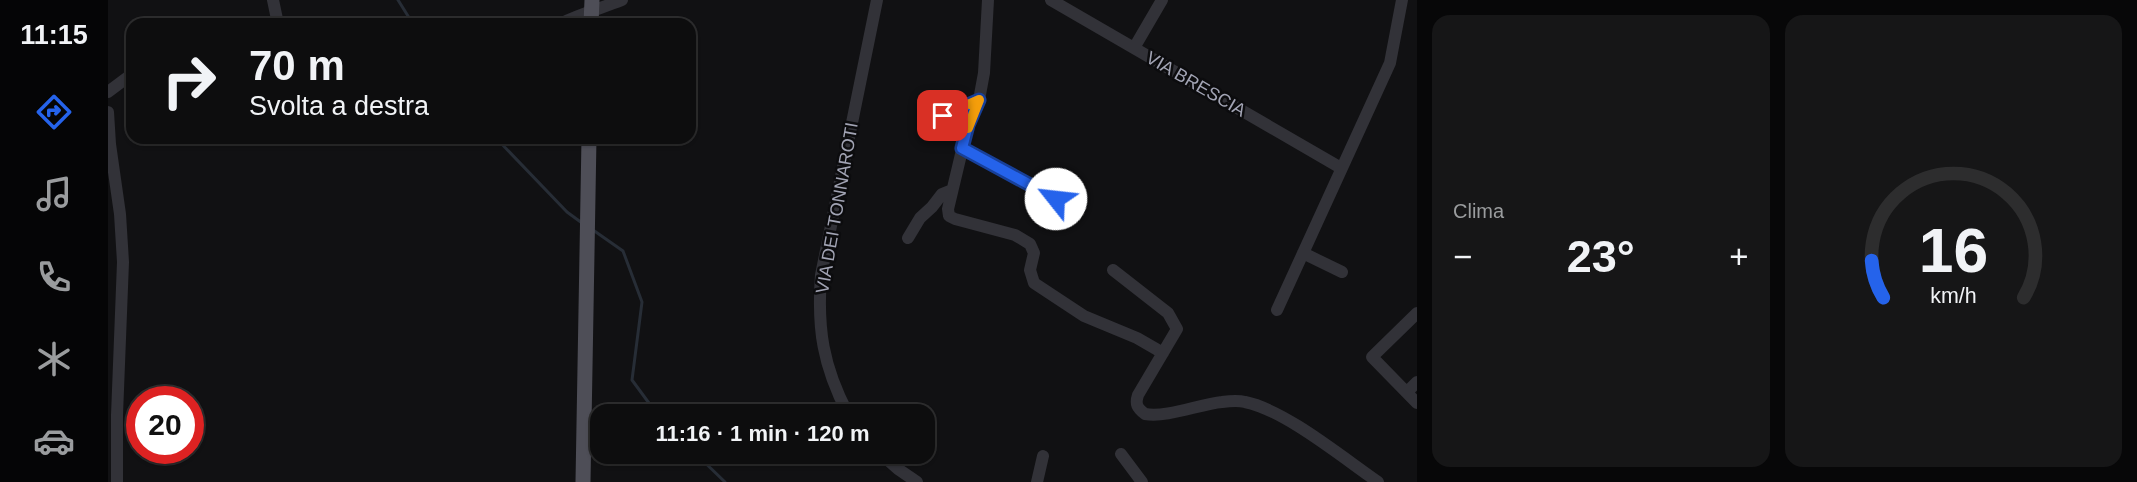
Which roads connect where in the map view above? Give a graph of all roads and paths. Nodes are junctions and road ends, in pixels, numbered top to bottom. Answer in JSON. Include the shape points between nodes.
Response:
{"nodes":[{"id":1,"x":273,"y":0,"type":"edge"},
{"id":2,"x":622,"y":0,"type":"edge"},
{"id":3,"x":877,"y":0,"type":"edge"},
{"id":4,"x":988,"y":0,"type":"edge"},
{"id":5,"x":1051,"y":0,"type":"edge"},
{"id":6,"x":1162,"y":0,"type":"edge"},
{"id":7,"x":1402,"y":0,"type":"edge"},
{"id":8,"x":591,"y":12,"type":"edge"},
{"id":9,"x":277,"y":18,"type":"edge"},
{"id":10,"x":573,"y":18,"type":"edge"},
{"id":11,"x":1134,"y":48,"type":"junction"},
{"id":12,"x":126,"y":76,"type":"edge"},
{"id":13,"x":126,"y":78,"type":"edge"},
{"id":14,"x":108,"y":79,"type":"edge"},
{"id":15,"x":108,"y":92,"type":"edge"},
{"id":16,"x":979,"y":100,"type":"junction"},
{"id":17,"x":108,"y":112,"type":"edge"},
{"id":18,"x":925,"y":123,"type":"dead end"},
{"id":19,"x":589,"y":144,"type":"edge"},
{"id":20,"x":962,"y":148,"type":"junction"},
{"id":21,"x":1341,"y":168,"type":"junction"},
{"id":22,"x":952,"y":190,"type":"junction"},
{"id":23,"x":1066,"y":206,"type":"dead end"},
{"id":24,"x":909,"y":238,"type":"dead end"},
{"id":25,"x":1303,"y":253,"type":"junction"},
{"id":26,"x":1113,"y":270,"type":"dead end"},
{"id":27,"x":1342,"y":272,"type":"dead end"},
{"id":28,"x":1277,"y":310,"type":"dead end"},
{"id":29,"x":1417,"y":313,"type":"edge"},
{"id":30,"x":1163,"y":353,"type":"junction"},
{"id":31,"x":113,"y":356,"type":"edge"},
{"id":32,"x":1417,"y":382,"type":"edge"},
{"id":33,"x":1407,"y":393,"type":"junction"},
{"id":34,"x":1417,"y":403,"type":"edge"},
{"id":35,"x":843,"y":404,"type":"edge"},
{"id":36,"x":1121,"y":454,"type":"dead end"},
{"id":37,"x":1043,"y":456,"type":"dead end"},
{"id":38,"x":892,"y":464,"type":"edge"},
{"id":39,"x":117,"y":482,"type":"edge"},
{"id":40,"x":583,"y":482,"type":"edge"},
{"id":41,"x":917,"y":482,"type":"edge"},
{"id":42,"x":1037,"y":482,"type":"edge"},
{"id":43,"x":1142,"y":482,"type":"edge"},
{"id":44,"x":1378,"y":482,"type":"edge"}],
"edges":[{"from":1,"to":9,"type":"street"},
{"from":2,"to":8,"type":"street"},
{"from":3,"to":35,"type":"street","name":"VIA DEI TONNAROTI","via":[[821,275],[820,321],[825,356]]},
{"from":4,"to":16,"type":"street"},
{"from":5,"to":11,"type":"street","name":"VIA BRESCIA"},
{"from":6,"to":11,"type":"street"},
{"from":7,"to":21,"type":"street","via":[[1390,63]]},
{"from":8,"to":10,"type":"street"},
{"from":11,"to":21,"type":"street","name":"VIA BRESCIA"},
{"from":12,"to":14,"type":"street"},
{"from":13,"to":15,"type":"street"},
{"from":16,"to":18,"type":"street"},
{"from":16,"to":20,"type":"street"},
{"from":17,"to":31,"type":"street","via":[[122,239]]},
{"from":19,"to":40,"type":"main road"},
{"from":20,"to":22,"type":"street"},
{"from":20,"to":23,"type":"street"},
{"from":21,"to":25,"type":"street"},
{"from":22,"to":24,"type":"street","via":[[942,194],[920,218]]},
{"from":22,"to":30,"type":"street","via":[[949,216],[1015,235],[1030,244],[1034,283],[1084,316]]},
{"from":25,"to":27,"type":"street"},
{"from":25,"to":28,"type":"street"},
{"from":26,"to":30,"type":"street","via":[[1167,313],[1177,329]]},
{"from":29,"to":33,"type":"street","via":[[1372,357]]},
{"from":30,"to":44,"type":"street","via":[[1138,394],[1138,408],[1145,414],[1243,401],[1296,425]]},
{"from":31,"to":39,"type":"street"},
{"from":32,"to":33,"type":"street"},
{"from":33,"to":34,"type":"street"},
{"from":36,"to":43,"type":"street"},
{"from":37,"to":42,"type":"street"},
{"from":38,"to":41,"type":"street"}]}
